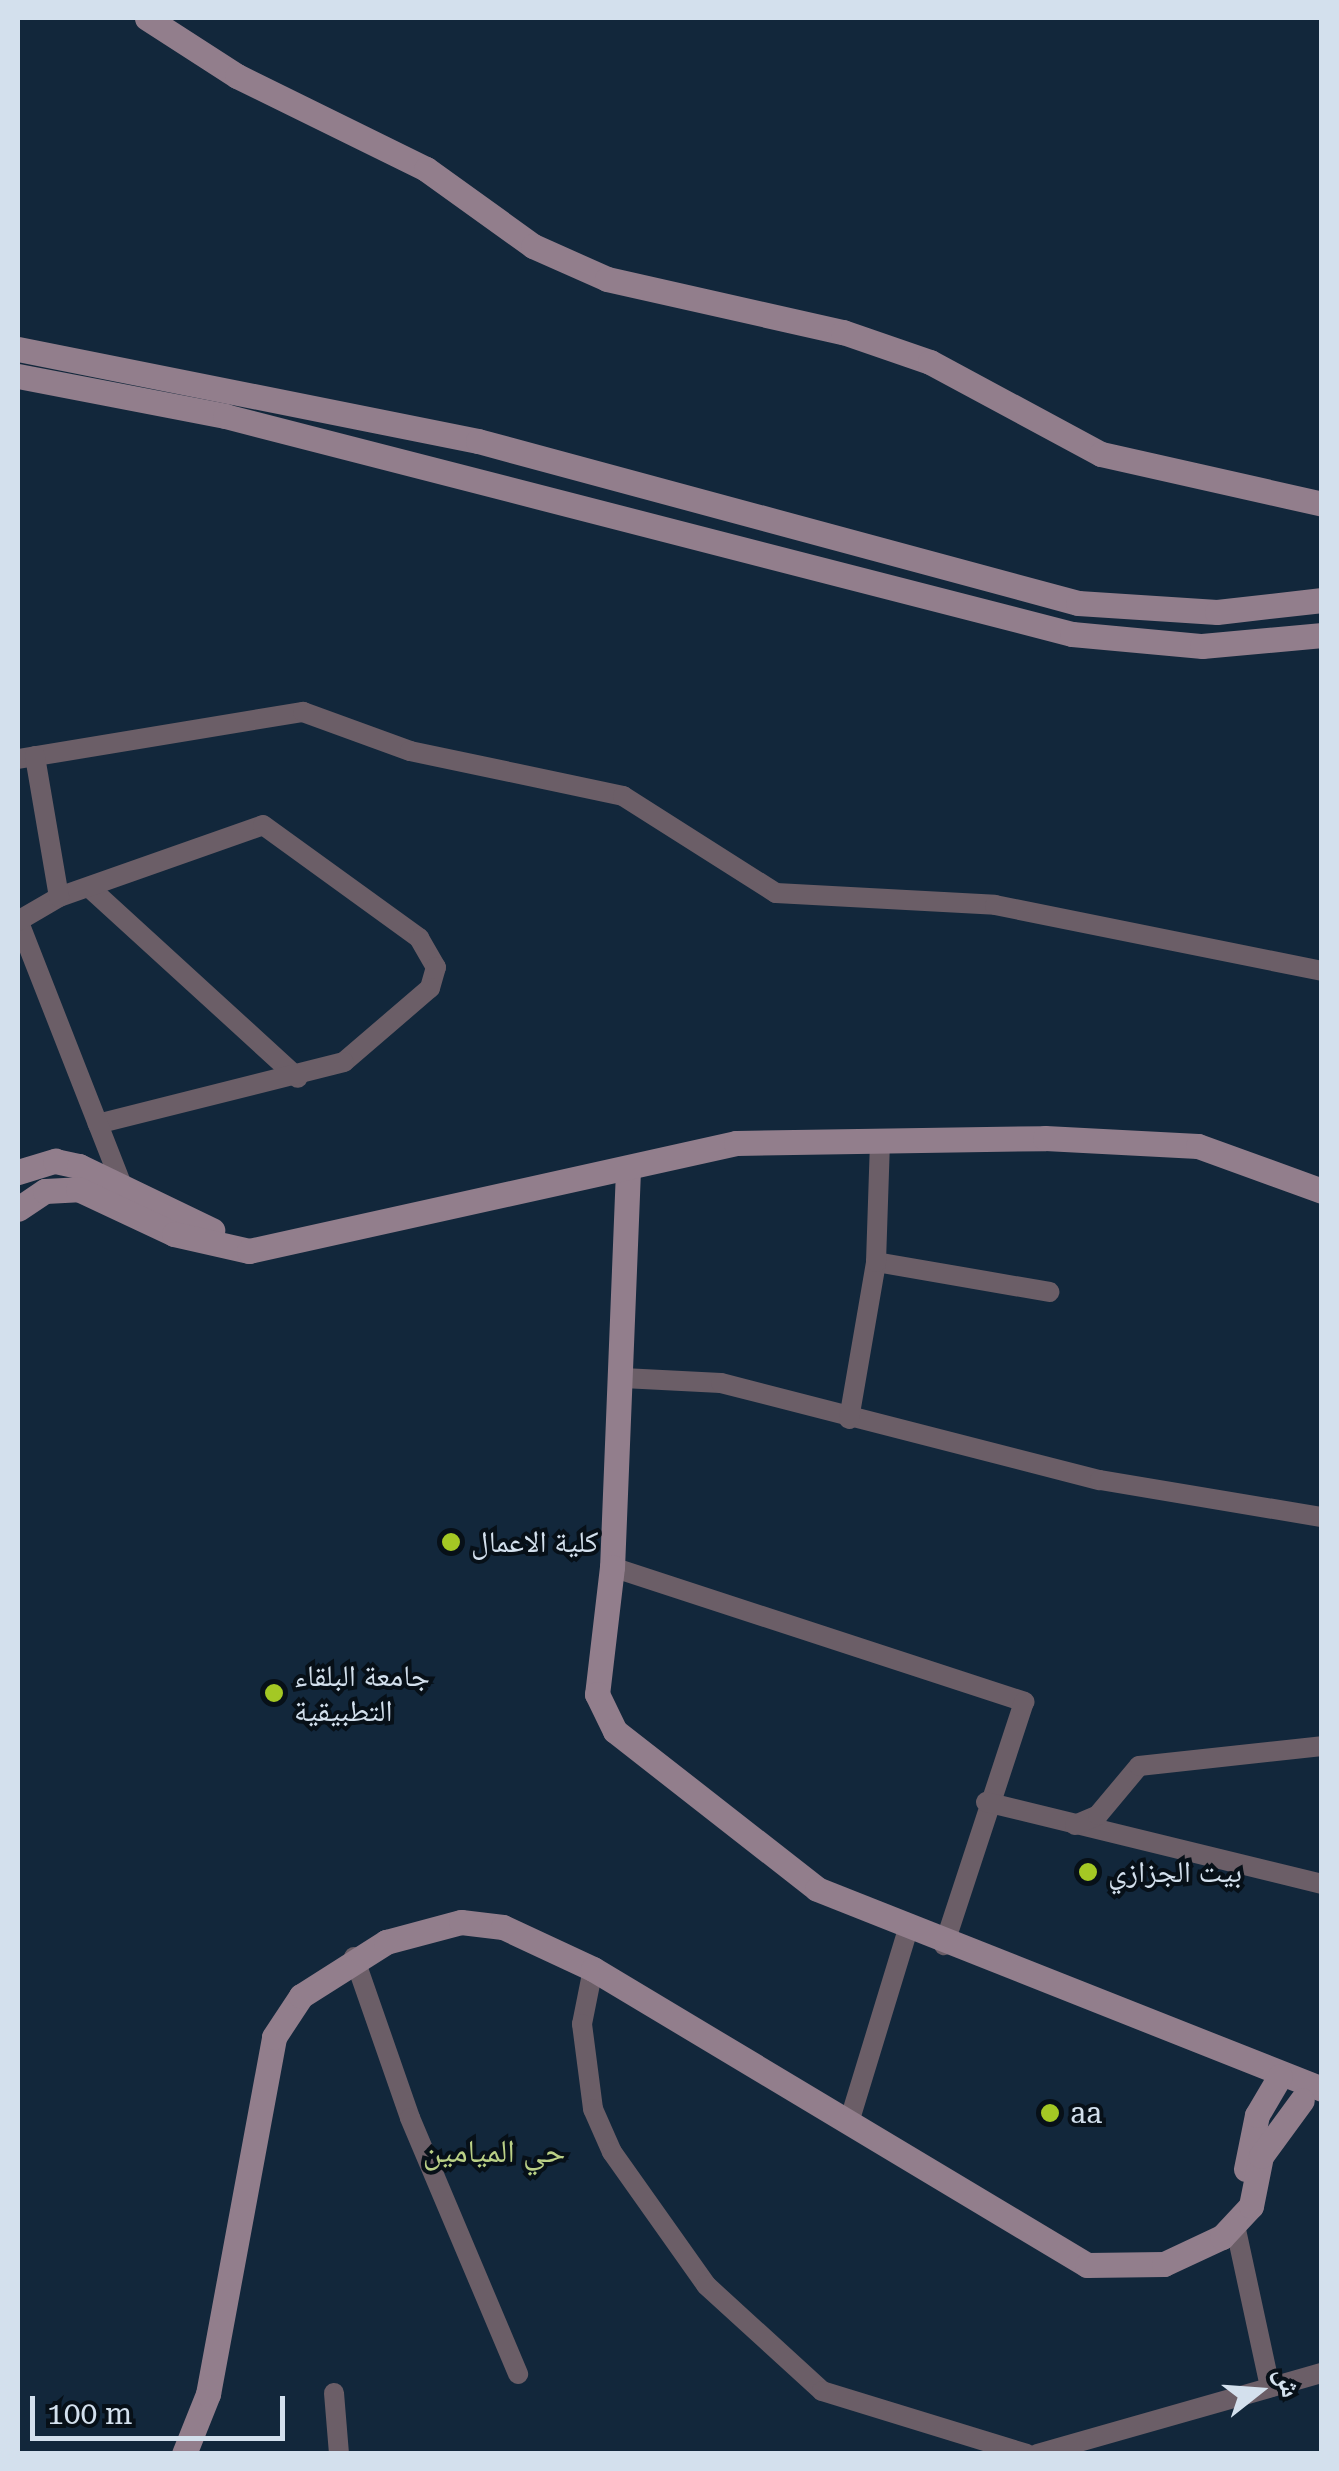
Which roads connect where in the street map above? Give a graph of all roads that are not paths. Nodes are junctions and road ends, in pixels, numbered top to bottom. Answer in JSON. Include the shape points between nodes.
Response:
{"nodes":[{"id":1,"x":147,"y":18,"type":"edge"},
{"id":2,"x":18,"y":349,"type":"edge"},
{"id":3,"x":18,"y":376,"type":"edge"},
{"id":4,"x":561,"y":465,"type":"junction"},
{"id":5,"x":554,"y":499,"type":"junction"},
{"id":6,"x":1322,"y":504,"type":"edge"},
{"id":7,"x":1322,"y":600,"type":"edge"},
{"id":8,"x":1322,"y":635,"type":"edge"},
{"id":9,"x":26,"y":758,"type":"edge"},
{"id":10,"x":91,"y":889,"type":"junction"},
{"id":11,"x":59,"y":896,"type":"junction"},
{"id":12,"x":18,"y":920,"type":"edge"},
{"id":13,"x":1322,"y":972,"type":"edge"},
{"id":14,"x":298,"y":1078,"type":"junction"},
{"id":15,"x":98,"y":1124,"type":"junction"},
{"id":16,"x":880,"y":1141,"type":"junction"},
{"id":17,"x":628,"y":1170,"type":"junction"},
{"id":18,"x":18,"y":1172,"type":"edge"},
{"id":19,"x":122,"y":1185,"type":"junction"},
{"id":20,"x":1322,"y":1191,"type":"edge"},
{"id":21,"x":18,"y":1209,"type":"edge"},
{"id":22,"x":270,"y":1245,"type":"junction"},
{"id":23,"x":876,"y":1262,"type":"junction"},
{"id":24,"x":1049,"y":1292,"type":"dead end"},
{"id":25,"x":623,"y":1378,"type":"junction"},
{"id":26,"x":849,"y":1420,"type":"junction"},
{"id":27,"x":1322,"y":1517,"type":"edge"},
{"id":28,"x":612,"y":1567,"type":"junction"},
{"id":29,"x":1322,"y":1746,"type":"edge"},
{"id":30,"x":986,"y":1802,"type":"junction"},
{"id":31,"x":1073,"y":1826,"type":"junction"},
{"id":32,"x":1322,"y":1884,"type":"edge"},
{"id":33,"x":908,"y":1930,"type":"junction"},
{"id":34,"x":944,"y":1945,"type":"junction"},
{"id":35,"x":354,"y":1956,"type":"junction"},
{"id":36,"x":592,"y":1969,"type":"junction"},
{"id":37,"x":1276,"y":2082,"type":"junction"},
{"id":38,"x":1315,"y":2098,"type":"edge"},
{"id":39,"x":850,"y":2119,"type":"junction"},
{"id":40,"x":1240,"y":2219,"type":"junction"},
{"id":41,"x":1322,"y":2373,"type":"edge"},
{"id":42,"x":518,"y":2374,"type":"dead end"},
{"id":43,"x":1270,"y":2386,"type":"junction"},
{"id":44,"x":334,"y":2393,"type":"dead end"},
{"id":45,"x":184,"y":2454,"type":"edge"},
{"id":46,"x":339,"y":2454,"type":"edge"},
{"id":47,"x":1027,"y":2454,"type":"edge"},
{"id":48,"x":1038,"y":2454,"type":"edge"}],
"edges":[{"from":1,"to":6,"type":"street","via":[[237,76],[426,170],[534,246],[607,279],[843,332],[930,362],[1102,454]]},
{"from":2,"to":4,"type":"street","via":[[266,393]]},
{"from":3,"to":5,"type":"street"},
{"from":4,"to":5,"type":"street"},
{"from":4,"to":7,"type":"street","via":[[1078,603],[1217,612]]},
{"from":5,"to":8,"type":"street","via":[[764,561],[1072,634],[1202,646]]},
{"from":9,"to":11,"type":"street"},
{"from":9,"to":13,"type":"street","via":[[303,712],[410,751],[624,796],[776,892],[995,905]]},
{"from":10,"to":11,"type":"street"},
{"from":10,"to":14,"type":"street"},
{"from":10,"to":14,"type":"street","via":[[262,825],[424,943],[436,967],[430,988],[344,1062]]},
{"from":11,"to":12,"type":"street"},
{"from":12,"to":15,"type":"street"},
{"from":14,"to":15,"type":"street"},
{"from":15,"to":19,"type":"street"},
{"from":16,"to":17,"type":"street","via":[[736,1143]]},
{"from":16,"to":20,"type":"street","via":[[1198,1146]]},
{"from":16,"to":23,"type":"street"},
{"from":17,"to":22,"type":"street"},
{"from":17,"to":25,"type":"street"},
{"from":18,"to":19,"type":"street","via":[[55,1161]]},
{"from":19,"to":22,"type":"street","via":[[189,1222]]},
{"from":21,"to":22,"type":"street","via":[[45,1191],[78,1190],[212,1246]]},
{"from":23,"to":24,"type":"street"},
{"from":23,"to":26,"type":"street"},
{"from":25,"to":26,"type":"street","via":[[721,1383]]},
{"from":25,"to":28,"type":"street"},
{"from":26,"to":27,"type":"street","via":[[1100,1480]]},
{"from":28,"to":30,"type":"street","via":[[1024,1702]]},
{"from":28,"to":33,"type":"street","via":[[597,1694],[615,1732],[817,1889]]},
{"from":29,"to":31,"type":"street","via":[[1139,1766],[1098,1816]]},
{"from":30,"to":31,"type":"street"},
{"from":30,"to":34,"type":"street"},
{"from":31,"to":32,"type":"street"},
{"from":33,"to":34,"type":"street"},
{"from":33,"to":39,"type":"street"},
{"from":34,"to":37,"type":"street","via":[[1202,2044]]},
{"from":35,"to":36,"type":"street","via":[[474,1922]]},
{"from":35,"to":42,"type":"street"},
{"from":35,"to":45,"type":"street","via":[[302,1996],[274,2037],[208,2394]]},
{"from":36,"to":39,"type":"street"},
{"from":36,"to":47,"type":"street","via":[[582,2024],[593,2109],[612,2152],[706,2285],[822,2391]]},
{"from":37,"to":38,"type":"street"},
{"from":37,"to":40,"type":"street","via":[[1253,2128]]},
{"from":38,"to":40,"type":"street","via":[[1260,2156]]},
{"from":39,"to":40,"type":"street","via":[[1015,2229],[1087,2265],[1164,2264]]},
{"from":40,"to":43,"type":"street"},
{"from":41,"to":43,"type":"street"},
{"from":43,"to":48,"type":"street"},
{"from":44,"to":46,"type":"street"}]}
